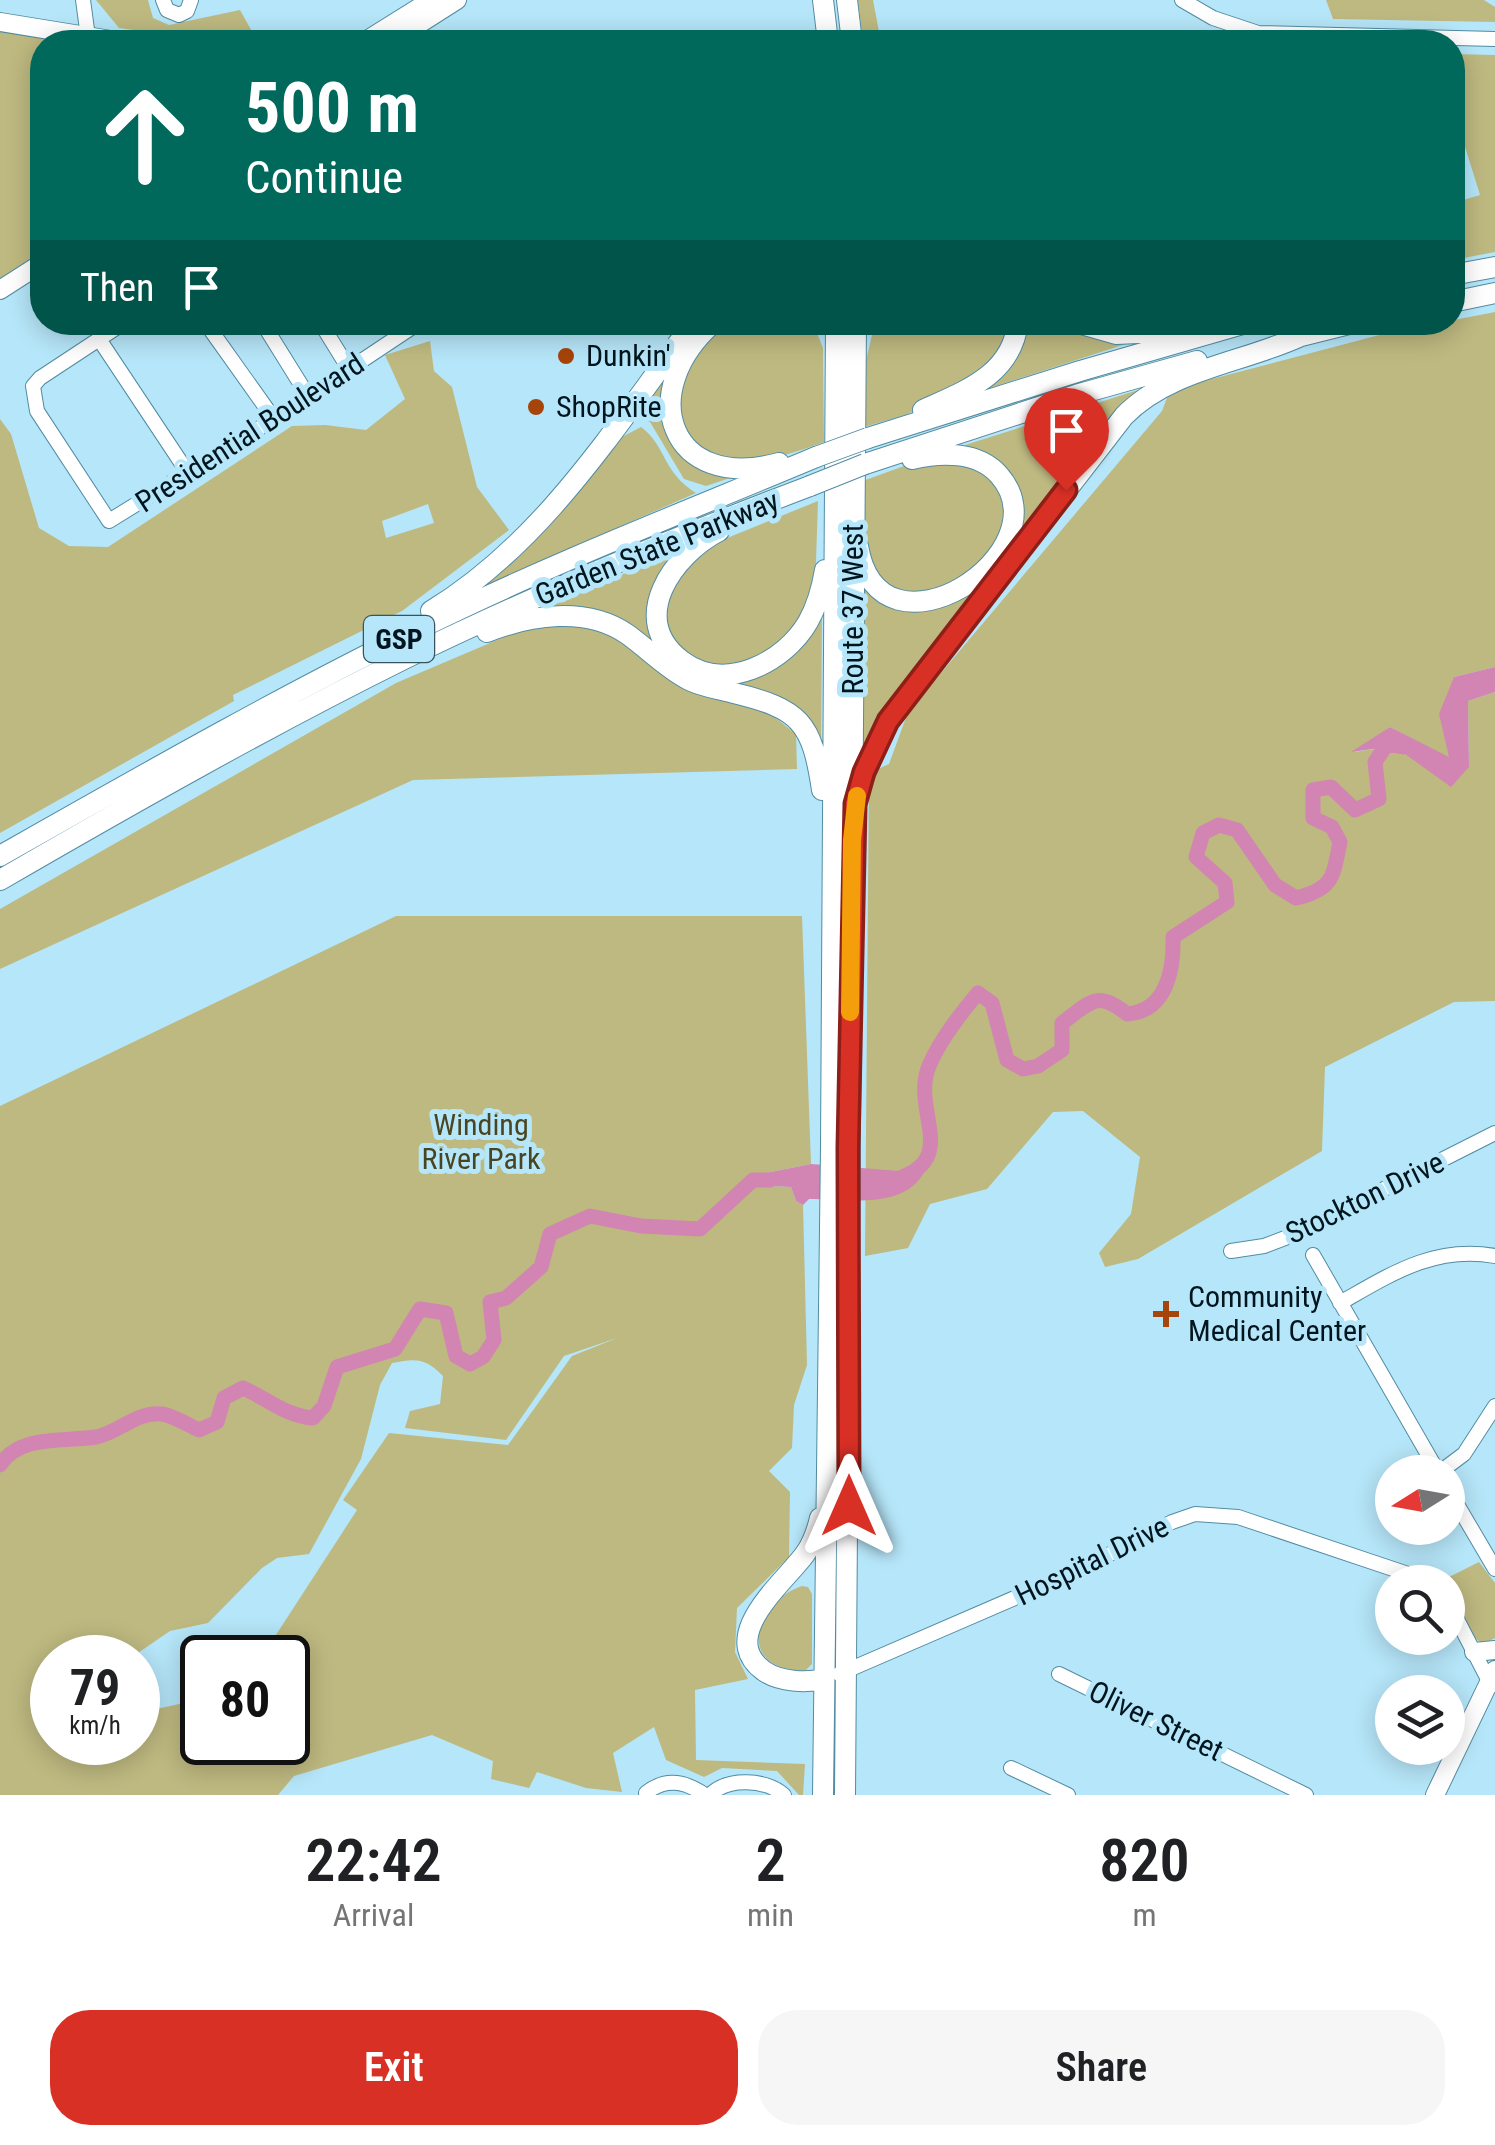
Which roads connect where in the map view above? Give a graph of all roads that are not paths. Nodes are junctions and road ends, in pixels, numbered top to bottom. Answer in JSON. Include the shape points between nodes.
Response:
{"nodes":[{"id":1,"x":83,"y":0,"type":"edge"},
{"id":2,"x":163,"y":0,"type":"edge"},
{"id":3,"x":191,"y":0,"type":"edge"},
{"id":4,"x":456,"y":0,"type":"edge"},
{"id":5,"x":823,"y":0,"type":"edge"},
{"id":6,"x":847,"y":0,"type":"edge"},
{"id":7,"x":1182,"y":0,"type":"edge"},
{"id":8,"x":420,"y":3,"type":"edge"},
{"id":9,"x":0,"y":22,"type":"edge"},
{"id":10,"x":47,"y":30,"type":"edge"},
{"id":11,"x":87,"y":30,"type":"edge"},
{"id":12,"x":381,"y":30,"type":"edge"},
{"id":13,"x":409,"y":30,"type":"edge"},
{"id":14,"x":827,"y":30,"type":"edge"},
{"id":15,"x":851,"y":30,"type":"edge"},
{"id":16,"x":1252,"y":30,"type":"edge"},
{"id":17,"x":1465,"y":38,"type":"edge"},
{"id":18,"x":1495,"y":39,"type":"edge"},
{"id":19,"x":1495,"y":267,"type":"edge"},
{"id":20,"x":30,"y":271,"type":"edge"},
{"id":21,"x":1465,"y":273,"type":"edge"},
{"id":22,"x":0,"y":290,"type":"edge"},
{"id":23,"x":1495,"y":293,"type":"edge"},
{"id":24,"x":1465,"y":299,"type":"edge"},
{"id":25,"x":105,"y":335,"type":"edge"},
{"id":26,"x":214,"y":335,"type":"edge"},
{"id":27,"x":270,"y":335,"type":"edge"},
{"id":28,"x":328,"y":335,"type":"edge"},
{"id":29,"x":400,"y":335,"type":"edge"},
{"id":30,"x":684,"y":335,"type":"edge"},
{"id":31,"x":702,"y":335,"type":"edge"},
{"id":32,"x":824,"y":335,"type":"edge"},
{"id":33,"x":838,"y":335,"type":"edge"},
{"id":34,"x":854,"y":335,"type":"edge"},
{"id":35,"x":864,"y":335,"type":"edge"},
{"id":36,"x":1016,"y":335,"type":"edge"},
{"id":37,"x":1205,"y":335,"type":"edge"},
{"id":38,"x":1305,"y":335,"type":"edge"},
{"id":39,"x":1301,"y":336,"type":"junction"},
{"id":40,"x":99,"y":339,"type":"junction"},
{"id":41,"x":349,"y":369,"type":"junction"},
{"id":42,"x":845,"y":380,"type":"junction"},
{"id":43,"x":308,"y":396,"type":"junction"},
{"id":44,"x":274,"y":419,"type":"junction"},
{"id":45,"x":868,"y":438,"type":"junction"},
{"id":46,"x":816,"y":457,"type":"junction"},
{"id":47,"x":865,"y":464,"type":"junction"},
{"id":48,"x":188,"y":473,"type":"junction"},
{"id":49,"x":810,"y":486,"type":"junction"},
{"id":50,"x":853,"y":507,"type":"junction"},
{"id":51,"x":833,"y":540,"type":"junction"},
{"id":52,"x":279,"y":724,"type":"junction"},
{"id":53,"x":142,"y":774,"type":"junction"},
{"id":54,"x":842,"y":840,"type":"junction"},
{"id":55,"x":0,"y":856,"type":"edge"},
{"id":56,"x":0,"y":880,"type":"edge"},
{"id":57,"x":1495,"y":1133,"type":"edge"},
{"id":58,"x":839,"y":1223,"type":"junction"},
{"id":59,"x":1231,"y":1250,"type":"dead end"},
{"id":60,"x":1313,"y":1255,"type":"dead end"},
{"id":61,"x":1495,"y":1256,"type":"edge"},
{"id":62,"x":1340,"y":1303,"type":"junction"},
{"id":63,"x":1495,"y":1406,"type":"edge"},
{"id":64,"x":1429,"y":1455,"type":"edge"},
{"id":65,"x":1460,"y":1455,"type":"edge"},
{"id":66,"x":826,"y":1466,"type":"junction"},
{"id":67,"x":1465,"y":1518,"type":"edge"},
{"id":68,"x":1382,"y":1565,"type":"edge"},
{"id":69,"x":1495,"y":1569,"type":"edge"},
{"id":70,"x":1465,"y":1635,"type":"edge"},
{"id":71,"x":1495,"y":1650,"type":"edge"},
{"id":72,"x":1474,"y":1652,"type":"junction"},
{"id":73,"x":847,"y":1672,"type":"junction"},
{"id":74,"x":1060,"y":1674,"type":"dead end"},
{"id":75,"x":824,"y":1679,"type":"junction"},
{"id":76,"x":1493,"y":1679,"type":"edge"},
{"id":77,"x":1011,"y":1768,"type":"dead end"},
{"id":78,"x":646,"y":1794,"type":"edge"},
{"id":79,"x":708,"y":1795,"type":"edge"},
{"id":80,"x":784,"y":1795,"type":"edge"},
{"id":81,"x":823,"y":1795,"type":"edge"},
{"id":82,"x":845,"y":1795,"type":"edge"},
{"id":83,"x":1068,"y":1795,"type":"edge"},
{"id":84,"x":1306,"y":1795,"type":"edge"},
{"id":85,"x":1436,"y":1795,"type":"edge"}],
"edges":[{"from":1,"to":11,"type":"street"},
{"from":2,"to":3,"type":"street","via":[[174,14],[187,11]]},
{"from":4,"to":13,"type":"main road"},
{"from":5,"to":14,"type":"highway"},
{"from":6,"to":15,"type":"highway"},
{"from":7,"to":16,"type":"street"},
{"from":8,"to":12,"type":"main road"},
{"from":9,"to":10,"type":"main road"},
{"from":17,"to":18,"type":"street"},
{"from":19,"to":21,"type":"highway"},
{"from":20,"to":22,"type":"main road"},
{"from":23,"to":24,"type":"highway"},
{"from":25,"to":40,"type":"street"},
{"from":26,"to":44,"type":"street"},
{"from":27,"to":43,"type":"street"},
{"from":28,"to":41,"type":"street"},
{"from":29,"to":41,"type":"street","name":"Presidential Boulevard"},
{"from":30,"to":53,"type":"highway","via":[[548,512],[484,575]]},
{"from":31,"to":46,"type":"highway","via":[[672,385],[670,411],[681,440],[706,461],[730,468]]},
{"from":32,"to":42,"type":"highway"},
{"from":33,"to":42,"type":"highway","name":"Route 37 West"},
{"from":34,"to":42,"type":"highway","name":"Route 37 West"},
{"from":35,"to":42,"type":"highway"},
{"from":36,"to":45,"type":"highway","via":[[993,373]]},
{"from":37,"to":45,"type":"highway","name":"Garden State Parkway","number":"GSP"},
{"from":38,"to":39,"type":"highway","name":"Garden State Parkway","number":"GSP"},
{"from":39,"to":47,"type":"highway","name":"Garden State Parkway","number":"GSP","via":[[1076,395]]},
{"from":39,"to":54,"type":"highway","via":[[1179,380],[1124,416],[888,721]]},
{"from":40,"to":48,"type":"street"},
{"from":40,"to":48,"type":"street","name":"Presidential Boulevard","via":[[33,386],[37,411],[105,519],[115,520]]},
{"from":41,"to":43,"type":"street","name":"Presidential Boulevard"},
{"from":42,"to":50,"type":"highway","name":"Route 37 West"},
{"from":42,"to":51,"type":"highway","name":"Route 37 West"},
{"from":43,"to":44,"type":"street","name":"Presidential Boulevard"},
{"from":44,"to":48,"type":"street","name":"Presidential Boulevard"},
{"from":45,"to":46,"type":"highway","name":"Garden State Parkway","number":"GSP","bridge":true},
{"from":46,"to":53,"type":"highway","name":"Garden State Parkway","number":"GSP","via":[[470,604]]},
{"from":47,"to":49,"type":"highway","name":"Garden State Parkway","number":"GSP","bridge":true},
{"from":47,"to":50,"type":"highway","via":[[940,455],[984,462],[1010,493],[1009,532],[995,561],[971,582],[933,600],[910,602],[887,595],[867,573]]},
{"from":49,"to":51,"type":"highway","via":[[710,535],[674,565],[658,613],[674,654],[697,669],[725,675],[776,656],[811,616]]},
{"from":49,"to":52,"type":"highway","name":"Garden State Parkway","number":"GSP","via":[[520,605]]},
{"from":50,"to":54,"type":"highway","name":"Route 37 West"},
{"from":51,"to":54,"type":"highway","name":"Route 37 West"},
{"from":52,"to":54,"type":"highway","via":[[496,628],[553,616],[589,618],[622,631],[688,680],[768,701],[793,715],[806,730]]},
{"from":52,"to":56,"type":"highway","name":"Garden State Parkway","number":"GSP"},
{"from":53,"to":55,"type":"highway","name":"Garden State Parkway","number":"GSP"},
{"from":54,"to":58,"type":"highway","name":"Route 37 West"},
{"from":57,"to":59,"type":"street","name":"Stockton Drive","via":[[1293,1235]]},
{"from":58,"to":66,"type":"highway","name":"Route 37 West"},
{"from":58,"to":73,"type":"highway","name":"Route 37 West"},
{"from":60,"to":62,"type":"street"},
{"from":61,"to":62,"type":"street","via":[[1428,1257]]},
{"from":62,"to":64,"type":"street"},
{"from":63,"to":65,"type":"street"},
{"from":66,"to":75,"type":"highway","name":"Route 37 West"},
{"from":66,"to":75,"type":"highway","via":[[809,1549],[766,1598],[747,1635],[756,1664],[770,1675]]},
{"from":67,"to":69,"type":"street"},
{"from":68,"to":73,"type":"street","name":"Hospital Drive","via":[[1238,1517],[1194,1514]]},
{"from":70,"to":72,"type":"street"},
{"from":71,"to":72,"type":"main road"},
{"from":72,"to":76,"type":"street"},
{"from":73,"to":75,"type":"street","name":"Hospital Drive"},
{"from":73,"to":82,"type":"highway","name":"Route 37 West"},
{"from":74,"to":84,"type":"street","name":"Oliver Street"},
{"from":75,"to":81,"type":"highway","name":"Route 37 West"},
{"from":76,"to":85,"type":"main road"},
{"from":77,"to":83,"type":"street"},
{"from":78,"to":79,"type":"street","via":[[674,1782]]},
{"from":79,"to":80,"type":"street","via":[[740,1782]]}]}
